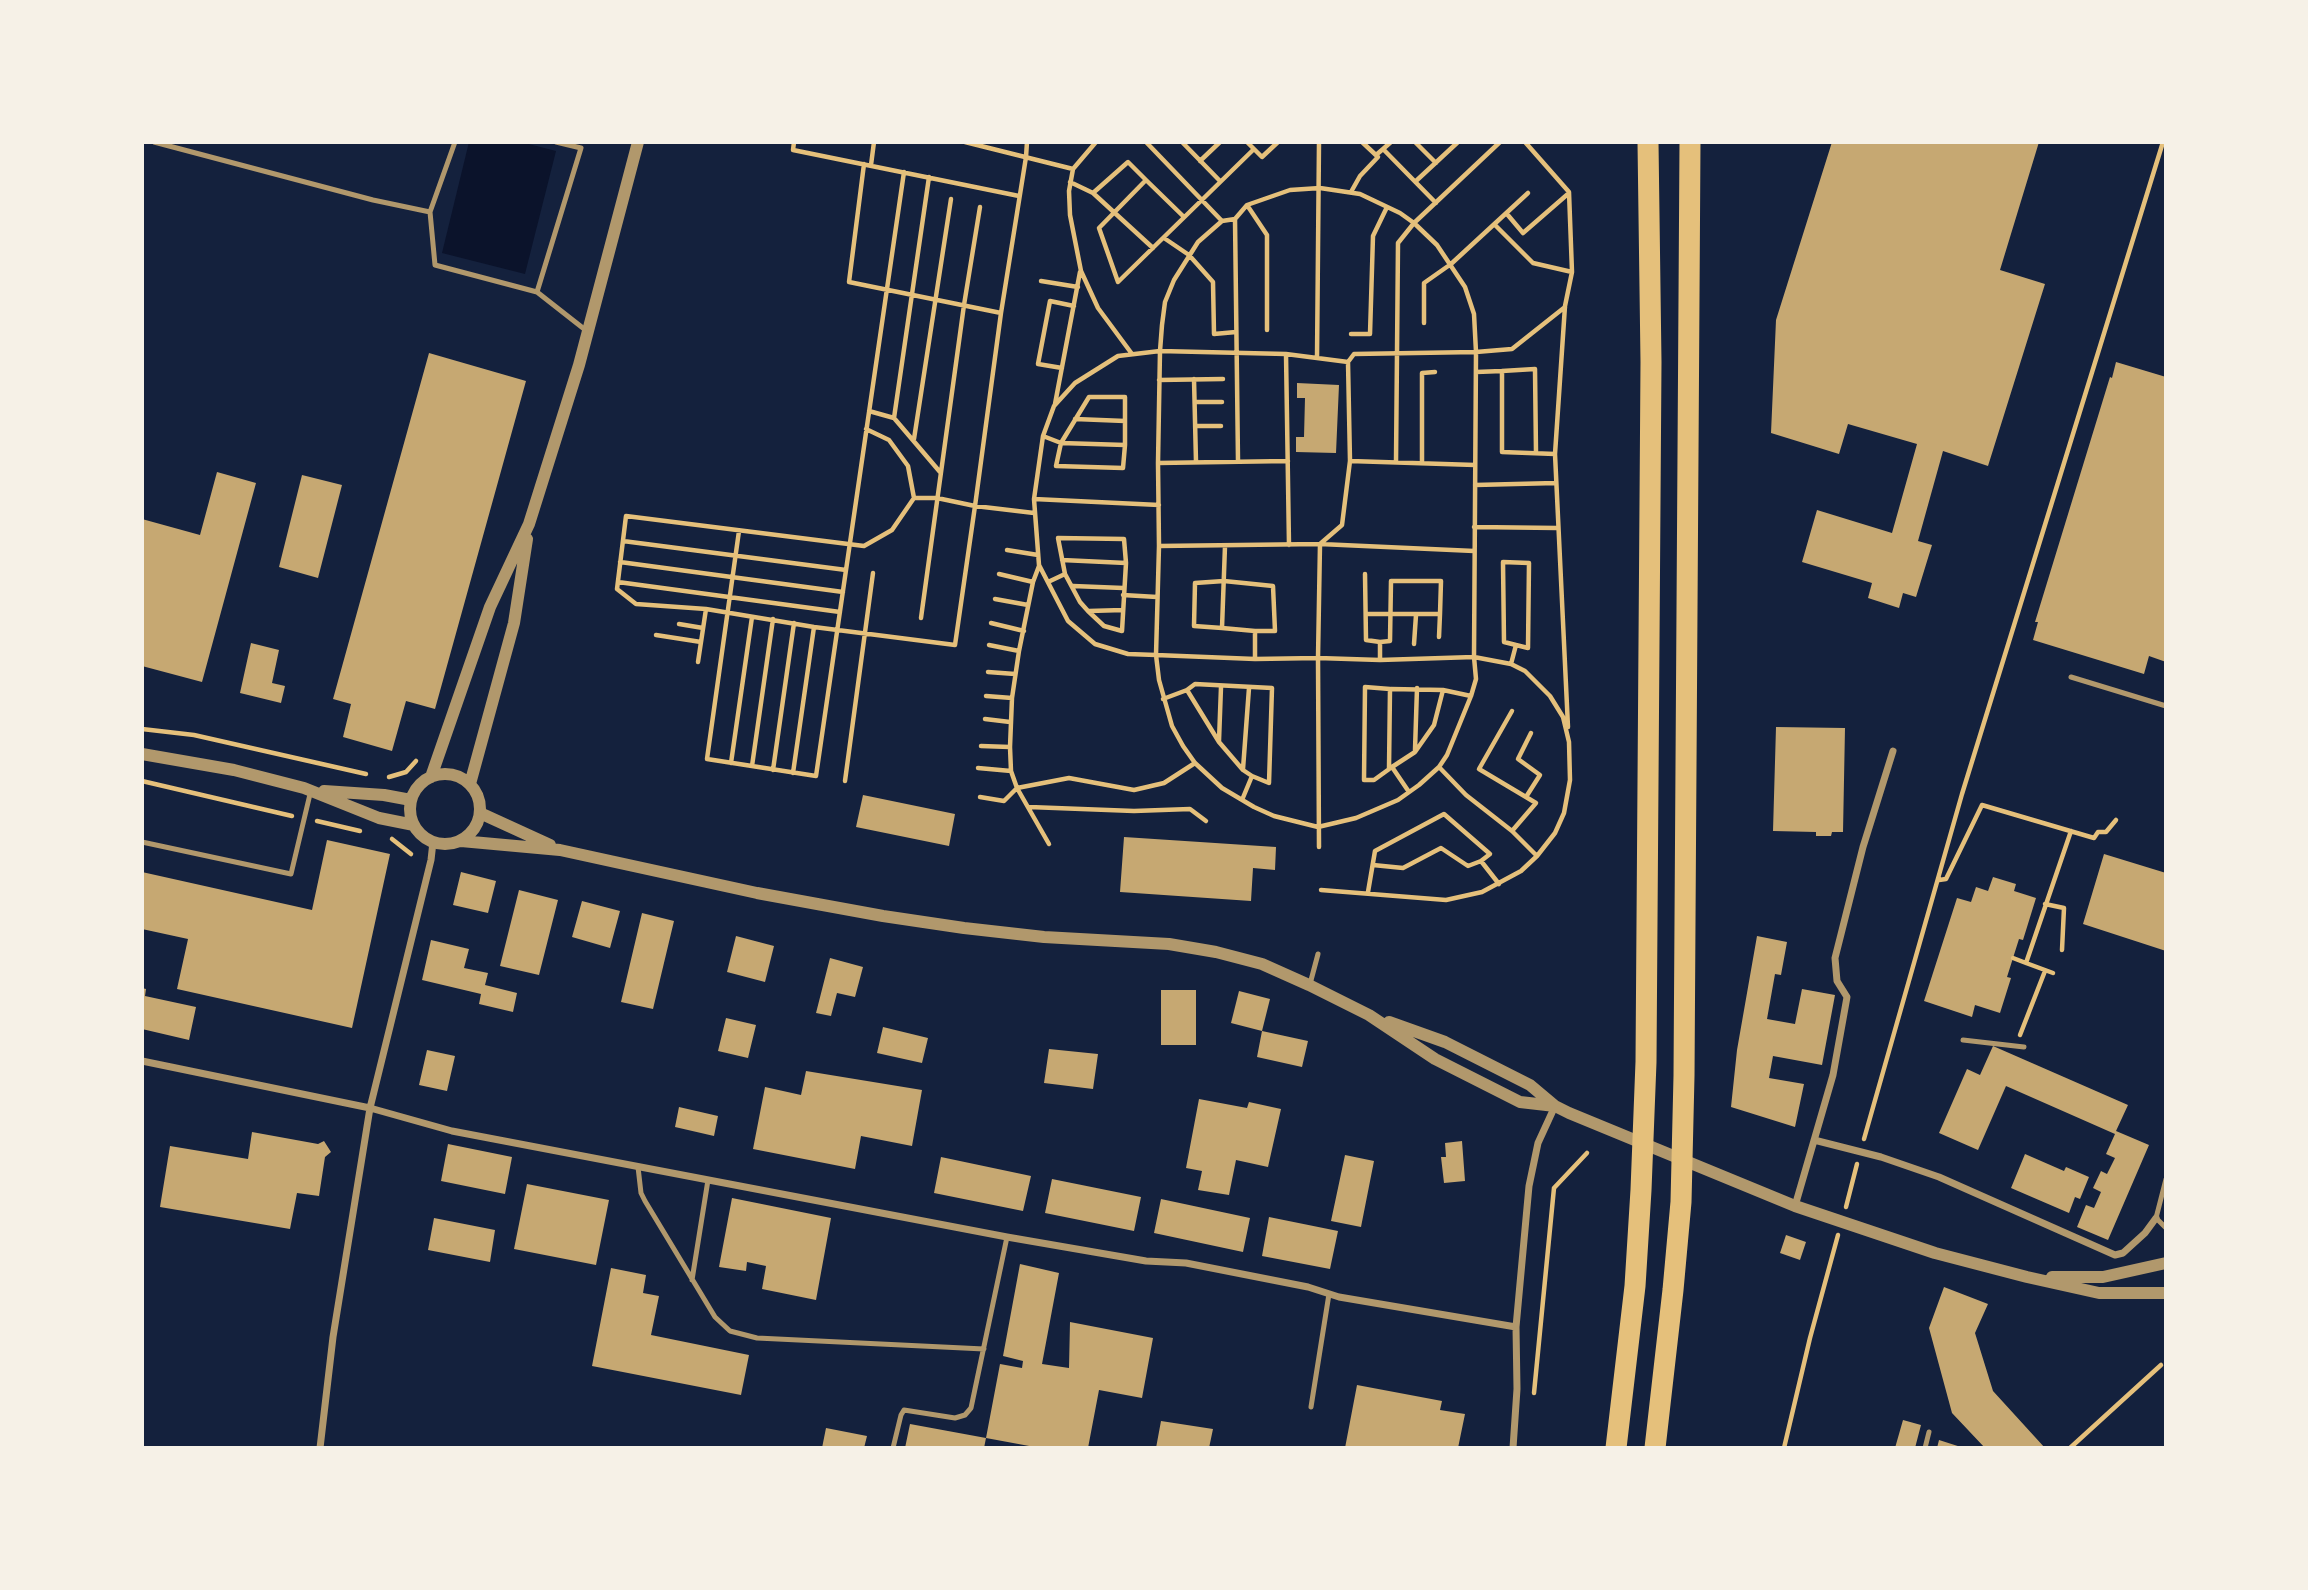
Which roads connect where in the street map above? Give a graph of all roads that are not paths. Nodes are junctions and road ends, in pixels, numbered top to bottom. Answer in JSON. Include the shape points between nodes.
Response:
{"nodes":[{"id":1,"x":154,"y":142,"type":"edge"},
{"id":2,"x":455,"y":142,"type":"edge"},
{"id":3,"x":556,"y":142,"type":"edge"},
{"id":4,"x":638,"y":142,"type":"edge"},
{"id":5,"x":1648,"y":142,"type":"edge"},
{"id":6,"x":1690,"y":142,"type":"edge"},
{"id":7,"x":430,"y":212,"type":"junction"},
{"id":8,"x":537,"y":292,"type":"junction"},
{"id":9,"x":588,"y":332,"type":"junction"},
{"id":10,"x":529,"y":524,"type":"junction"},
{"id":11,"x":2071,"y":677,"type":"dead end"},
{"id":12,"x":2166,"y":706,"type":"edge"},
{"id":13,"x":1893,"y":751,"type":"dead end"},
{"id":14,"x":142,"y":754,"type":"edge"},
{"id":15,"x":431,"y":776,"type":"junction"},
{"id":16,"x":470,"y":784,"type":"junction"},
{"id":17,"x":311,"y":790,"type":"junction"},
{"id":18,"x":411,"y":800,"type":"junction"},
{"id":19,"x":480,"y":813,"type":"junction"},
{"id":20,"x":414,"y":825,"type":"junction"},
{"id":21,"x":461,"y":841,"type":"junction"},
{"id":22,"x":142,"y":842,"type":"edge"},
{"id":23,"x":433,"y":842,"type":"junction"},
{"id":24,"x":560,"y":850,"type":"junction"},
{"id":25,"x":1318,"y":954,"type":"dead end"},
{"id":26,"x":1309,"y":985,"type":"junction"},
{"id":27,"x":1369,"y":1015,"type":"junction"},
{"id":28,"x":1963,"y":1040,"type":"dead end"},
{"id":29,"x":2024,"y":1047,"type":"dead end"},
{"id":30,"x":142,"y":1061,"type":"edge"},
{"id":31,"x":1555,"y":1106,"type":"junction"},
{"id":32,"x":370,"y":1108,"type":"junction"},
{"id":33,"x":1814,"y":1140,"type":"junction"},
{"id":34,"x":638,"y":1167,"type":"junction"},
{"id":35,"x":2166,"y":1179,"type":"edge"},
{"id":36,"x":708,"y":1180,"type":"junction"},
{"id":37,"x":1795,"y":1206,"type":"junction"},
{"id":38,"x":2156,"y":1217,"type":"junction"},
{"id":39,"x":2166,"y":1228,"type":"edge"},
{"id":40,"x":1007,"y":1237,"type":"junction"},
{"id":41,"x":2166,"y":1263,"type":"edge"},
{"id":42,"x":2027,"y":1277,"type":"junction"},
{"id":43,"x":692,"y":1280,"type":"junction"},
{"id":44,"x":2166,"y":1293,"type":"edge"},
{"id":45,"x":1329,"y":1294,"type":"junction"},
{"id":46,"x":1516,"y":1327,"type":"junction"},
{"id":47,"x":984,"y":1349,"type":"junction"},
{"id":48,"x":1311,"y":1406,"type":"dead end"},
{"id":49,"x":1929,"y":1432,"type":"dead end"},
{"id":50,"x":320,"y":1448,"type":"edge"},
{"id":51,"x":893,"y":1448,"type":"edge"},
{"id":52,"x":1513,"y":1448,"type":"edge"},
{"id":53,"x":1616,"y":1448,"type":"edge"},
{"id":54,"x":1655,"y":1448,"type":"edge"},
{"id":55,"x":1925,"y":1448,"type":"edge"}],
"edges":[{"from":1,"to":7,"type":"lane"},
{"from":2,"to":7,"type":"lane"},
{"from":3,"to":8,"type":"lane","via":[[581,148]]},
{"from":4,"to":9,"type":"street"},
{"from":5,"to":53,"type":"highway","via":[[1651,390],[1646,1062],[1634,1286]]},
{"from":6,"to":54,"type":"highway","via":[[1681,1202]]},
{"from":7,"to":8,"type":"lane","via":[[435,265]]},
{"from":8,"to":9,"type":"lane"},
{"from":9,"to":10,"type":"street"},
{"from":10,"to":15,"type":"street","via":[[490,607]]},
{"from":10,"to":16,"type":"street","via":[[514,623]]},
{"from":11,"to":12,"type":"lane"},
{"from":13,"to":33,"type":"street","via":[[1835,958],[1837,981],[1847,997],[1833,1075]]},
{"from":14,"to":17,"type":"street"},
{"from":15,"to":16,"type":"street","via":[[452,775]]},
{"from":15,"to":18,"type":"street"},
{"from":16,"to":19,"type":"street","via":[[479,798]]},
{"from":17,"to":18,"type":"street"},
{"from":17,"to":20,"type":"street","via":[[379,818]]},
{"from":17,"to":22,"type":"lane","via":[[291,874]]},
{"from":18,"to":20,"type":"street"},
{"from":19,"to":21,"type":"street","via":[[473,831]]},
{"from":19,"to":24,"type":"street"},
{"from":20,"to":23,"type":"street"},
{"from":21,"to":23,"type":"street"},
{"from":21,"to":24,"type":"street"},
{"from":23,"to":32,"type":"street"},
{"from":24,"to":26,"type":"street","via":[[883,916],[1044,937],[1216,951],[1262,964]]},
{"from":25,"to":26,"type":"lane"},
{"from":26,"to":27,"type":"street"},
{"from":27,"to":31,"type":"street","via":[[1445,1042],[1530,1085]]},
{"from":27,"to":31,"type":"street","via":[[1435,1059],[1520,1102]]},
{"from":28,"to":29,"type":"lane"},
{"from":30,"to":32,"type":"street"},
{"from":31,"to":37,"type":"street"},
{"from":31,"to":46,"type":"street","via":[[1533,1165]]},
{"from":32,"to":34,"type":"street","via":[[452,1131]]},
{"from":32,"to":50,"type":"street"},
{"from":33,"to":37,"type":"street"},
{"from":33,"to":38,"type":"street","via":[[1939,1177],[2115,1255],[2145,1233]]},
{"from":34,"to":36,"type":"street"},
{"from":34,"to":43,"type":"lane","via":[[641,1193]]},
{"from":35,"to":38,"type":"lane"},
{"from":36,"to":40,"type":"street"},
{"from":36,"to":43,"type":"lane"},
{"from":37,"to":42,"type":"street","via":[[1935,1253]]},
{"from":38,"to":39,"type":"lane"},
{"from":40,"to":45,"type":"street","via":[[1146,1261],[1186,1263]]},
{"from":40,"to":47,"type":"lane"},
{"from":41,"to":42,"type":"street","via":[[2103,1277]]},
{"from":42,"to":44,"type":"street","via":[[2099,1293]]},
{"from":43,"to":47,"type":"lane","via":[[720,1323],[744,1336]]},
{"from":45,"to":46,"type":"street"},
{"from":45,"to":48,"type":"lane"},
{"from":46,"to":52,"type":"street"},
{"from":47,"to":51,"type":"lane","via":[[971,1408],[965,1415],[955,1418],[904,1410]]},
{"from":49,"to":55,"type":"lane"}]}
